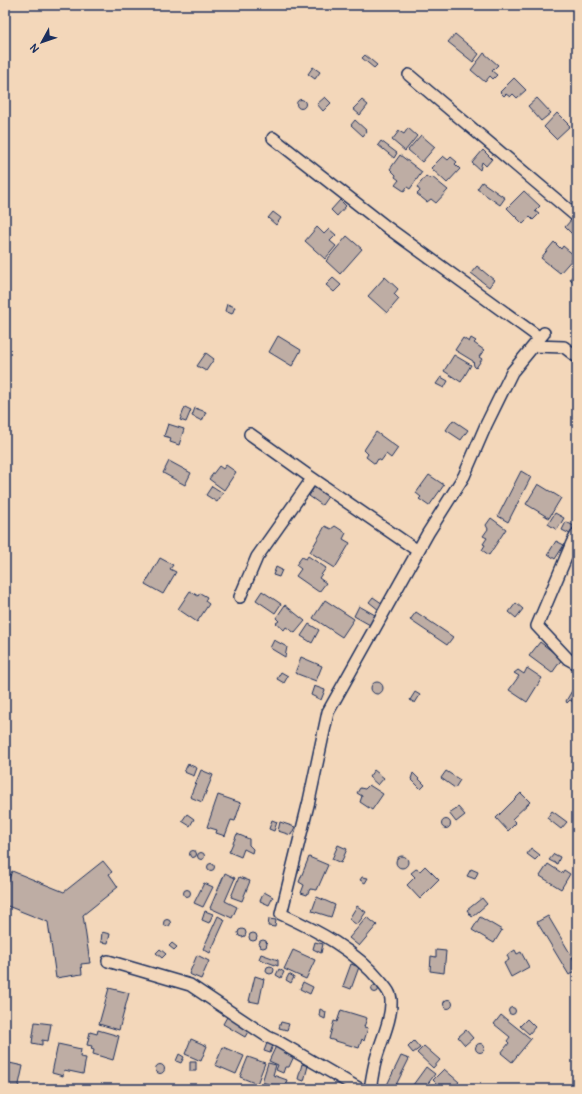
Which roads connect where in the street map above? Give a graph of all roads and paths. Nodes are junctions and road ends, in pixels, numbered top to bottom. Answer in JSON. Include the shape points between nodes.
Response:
{"nodes":[{"id":1,"x":409,"y":75,"type":"dead end"},
{"id":2,"x":272,"y":138,"type":"dead end"},
{"id":3,"x":577,"y":217,"type":"edge"},
{"id":4,"x":540,"y":339,"type":"junction"},
{"id":5,"x":577,"y":357,"type":"edge"},
{"id":6,"x":250,"y":434,"type":"dead end"},
{"id":7,"x":312,"y":478,"type":"junction"},
{"id":8,"x":577,"y":534,"type":"edge"},
{"id":9,"x":418,"y":551,"type":"junction"},
{"id":10,"x":240,"y":597,"type":"dead end"},
{"id":11,"x":577,"y":664,"type":"edge"},
{"id":12,"x":108,"y":961,"type":"dead end"},
{"id":13,"x":360,"y":1089,"type":"edge"},
{"id":14,"x":370,"y":1089,"type":"edge"}],
"edges":[{"from":1,"to":3,"type":"street"},
{"from":2,"to":4,"type":"street","via":[[388,228]]},
{"from":4,"to":5,"type":"street","via":[[564,347]]},
{"from":4,"to":9,"type":"street","via":[[512,372],[464,476]]},
{"from":6,"to":7,"type":"street"},
{"from":7,"to":9,"type":"street"},
{"from":7,"to":10,"type":"street","via":[[256,557]]},
{"from":8,"to":11,"type":"street","via":[[538,626],[568,659]]},
{"from":9,"to":14,"type":"street","via":[[328,712],[281,914],[348,951],[390,994],[390,1012]]},
{"from":12,"to":13,"type":"street","via":[[190,985],[268,1037]]}]}
